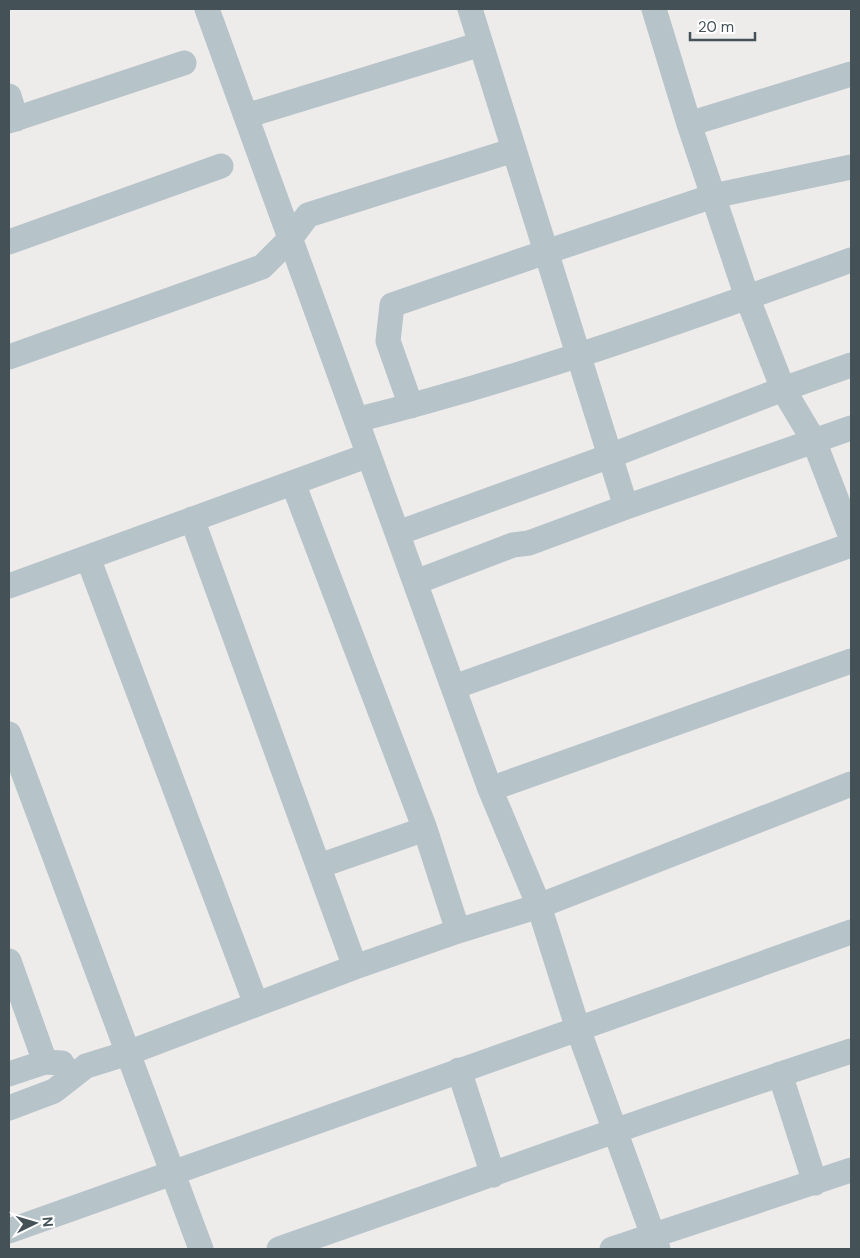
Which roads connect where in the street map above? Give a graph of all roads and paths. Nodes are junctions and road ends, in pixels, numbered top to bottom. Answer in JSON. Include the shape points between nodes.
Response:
{"nodes":[{"id":1,"x":207,"y":9,"type":"edge"},
{"id":2,"x":470,"y":9,"type":"edge"},
{"id":3,"x":654,"y":9,"type":"edge"},
{"id":4,"x":481,"y":44,"type":"junction"},
{"id":5,"x":184,"y":63,"type":"dead end"},
{"id":6,"x":851,"y":74,"type":"edge"},
{"id":7,"x":11,"y":112,"type":"edge"},
{"id":8,"x":246,"y":116,"type":"junction"},
{"id":9,"x":689,"y":124,"type":"junction"},
{"id":10,"x":514,"y":150,"type":"junction"},
{"id":11,"x":221,"y":166,"type":"dead end"},
{"id":12,"x":851,"y":167,"type":"edge"},
{"id":13,"x":713,"y":196,"type":"junction"},
{"id":14,"x":290,"y":239,"type":"junction"},
{"id":15,"x":9,"y":242,"type":"edge"},
{"id":16,"x":546,"y":252,"type":"junction"},
{"id":17,"x":851,"y":260,"type":"edge"},
{"id":18,"x":747,"y":298,"type":"junction"},
{"id":19,"x":578,"y":355,"type":"junction"},
{"id":20,"x":9,"y":357,"type":"edge"},
{"id":21,"x":851,"y":365,"type":"edge"},
{"id":22,"x":783,"y":389,"type":"junction"},
{"id":23,"x":411,"y":406,"type":"junction"},
{"id":24,"x":356,"y":420,"type":"junction"},
{"id":25,"x":851,"y":428,"type":"edge"},
{"id":26,"x":814,"y":441,"type":"junction"},
{"id":27,"x":369,"y":455,"type":"junction"},
{"id":28,"x":610,"y":456,"type":"junction"},
{"id":29,"x":294,"y":483,"type":"junction"},
{"id":30,"x":626,"y":507,"type":"junction"},
{"id":31,"x":192,"y":519,"type":"junction"},
{"id":32,"x":398,"y":533,"type":"junction"},
{"id":33,"x":851,"y":536,"type":"edge"},
{"id":34,"x":851,"y":545,"type":"edge"},
{"id":35,"x":88,"y":558,"type":"junction"},
{"id":36,"x":416,"y":582,"type":"junction"},
{"id":37,"x":9,"y":586,"type":"edge"},
{"id":38,"x":851,"y":661,"type":"edge"},
{"id":39,"x":454,"y":687,"type":"junction"},
{"id":40,"x":9,"y":734,"type":"edge"},
{"id":41,"x":851,"y":784,"type":"edge"},
{"id":42,"x":490,"y":788,"type":"junction"},
{"id":43,"x":426,"y":828,"type":"junction"},
{"id":44,"x":319,"y":866,"type":"junction"},
{"id":45,"x":539,"y":906,"type":"junction"},
{"id":46,"x":458,"y":931,"type":"junction"},
{"id":47,"x":851,"y":932,"type":"edge"},
{"id":48,"x":9,"y":961,"type":"edge"},
{"id":49,"x":355,"y":967,"type":"junction"},
{"id":50,"x":256,"y":1004,"type":"junction"},
{"id":51,"x":578,"y":1029,"type":"junction"},
{"id":52,"x":851,"y":1051,"type":"edge"},
{"id":53,"x":128,"y":1053,"type":"junction"},
{"id":54,"x":45,"y":1062,"type":"junction"},
{"id":55,"x":86,"y":1066,"type":"junction"},
{"id":56,"x":459,"y":1070,"type":"junction"},
{"id":57,"x":9,"y":1074,"type":"edge"},
{"id":58,"x":780,"y":1074,"type":"junction"},
{"id":59,"x":9,"y":1108,"type":"edge"},
{"id":60,"x":615,"y":1131,"type":"junction"},
{"id":61,"x":851,"y":1170,"type":"edge"},
{"id":62,"x":172,"y":1172,"type":"junction"},
{"id":63,"x":493,"y":1175,"type":"junction"},
{"id":64,"x":815,"y":1183,"type":"junction"},
{"id":65,"x":9,"y":1230,"type":"edge"},
{"id":66,"x":656,"y":1242,"type":"edge"},
{"id":67,"x":201,"y":1249,"type":"edge"},
{"id":68,"x":279,"y":1249,"type":"edge"},
{"id":69,"x":612,"y":1249,"type":"edge"}],
"edges":[{"from":1,"to":8,"type":"street"},
{"from":2,"to":4,"type":"street"},
{"from":3,"to":9,"type":"street"},
{"from":4,"to":8,"type":"street"},
{"from":4,"to":10,"type":"street"},
{"from":5,"to":7,"type":"street"},
{"from":6,"to":9,"type":"street"},
{"from":8,"to":14,"type":"street"},
{"from":9,"to":13,"type":"street"},
{"from":10,"to":14,"type":"street","via":[[308,215]]},
{"from":10,"to":16,"type":"street"},
{"from":11,"to":15,"type":"street"},
{"from":12,"to":13,"type":"street"},
{"from":13,"to":16,"type":"street"},
{"from":13,"to":18,"type":"street"},
{"from":14,"to":20,"type":"street","via":[[262,267]]},
{"from":14,"to":24,"type":"street"},
{"from":16,"to":19,"type":"street"},
{"from":16,"to":23,"type":"street","via":[[392,305],[388,341]]},
{"from":17,"to":18,"type":"street"},
{"from":18,"to":19,"type":"street"},
{"from":18,"to":22,"type":"street"},
{"from":19,"to":23,"type":"street"},
{"from":19,"to":28,"type":"street"},
{"from":21,"to":22,"type":"street"},
{"from":22,"to":26,"type":"street"},
{"from":22,"to":28,"type":"street"},
{"from":23,"to":24,"type":"street"},
{"from":24,"to":27,"type":"street"},
{"from":25,"to":26,"type":"street"},
{"from":26,"to":30,"type":"street"},
{"from":26,"to":33,"type":"street"},
{"from":27,"to":29,"type":"street"},
{"from":27,"to":32,"type":"street"},
{"from":28,"to":30,"type":"street"},
{"from":28,"to":32,"type":"street"},
{"from":29,"to":31,"type":"street"},
{"from":29,"to":43,"type":"street"},
{"from":30,"to":36,"type":"street"},
{"from":31,"to":35,"type":"street"},
{"from":31,"to":44,"type":"street"},
{"from":32,"to":36,"type":"street"},
{"from":34,"to":39,"type":"street"},
{"from":35,"to":37,"type":"street"},
{"from":35,"to":50,"type":"street"},
{"from":36,"to":39,"type":"street"},
{"from":38,"to":42,"type":"street"},
{"from":39,"to":42,"type":"street"},
{"from":40,"to":53,"type":"street"},
{"from":41,"to":45,"type":"street"},
{"from":42,"to":45,"type":"street"},
{"from":43,"to":44,"type":"street"},
{"from":43,"to":46,"type":"street"},
{"from":44,"to":49,"type":"street"},
{"from":45,"to":46,"type":"street"},
{"from":45,"to":51,"type":"street"},
{"from":46,"to":49,"type":"street"},
{"from":47,"to":51,"type":"street"},
{"from":48,"to":54,"type":"street"},
{"from":49,"to":50,"type":"street"},
{"from":50,"to":53,"type":"street"},
{"from":51,"to":56,"type":"street"},
{"from":51,"to":60,"type":"street"},
{"from":52,"to":58,"type":"street"},
{"from":53,"to":55,"type":"street"},
{"from":53,"to":62,"type":"street"},
{"from":54,"to":55,"type":"street"},
{"from":54,"to":57,"type":"street"},
{"from":55,"to":59,"type":"street","via":[[54,1090]]},
{"from":56,"to":62,"type":"street"},
{"from":56,"to":63,"type":"street"},
{"from":58,"to":60,"type":"street"},
{"from":58,"to":64,"type":"street"},
{"from":60,"to":63,"type":"street"},
{"from":60,"to":66,"type":"street"},
{"from":61,"to":64,"type":"street"},
{"from":62,"to":65,"type":"street"},
{"from":62,"to":67,"type":"street"},
{"from":63,"to":68,"type":"street"},
{"from":64,"to":66,"type":"street"},
{"from":66,"to":69,"type":"street"}]}
